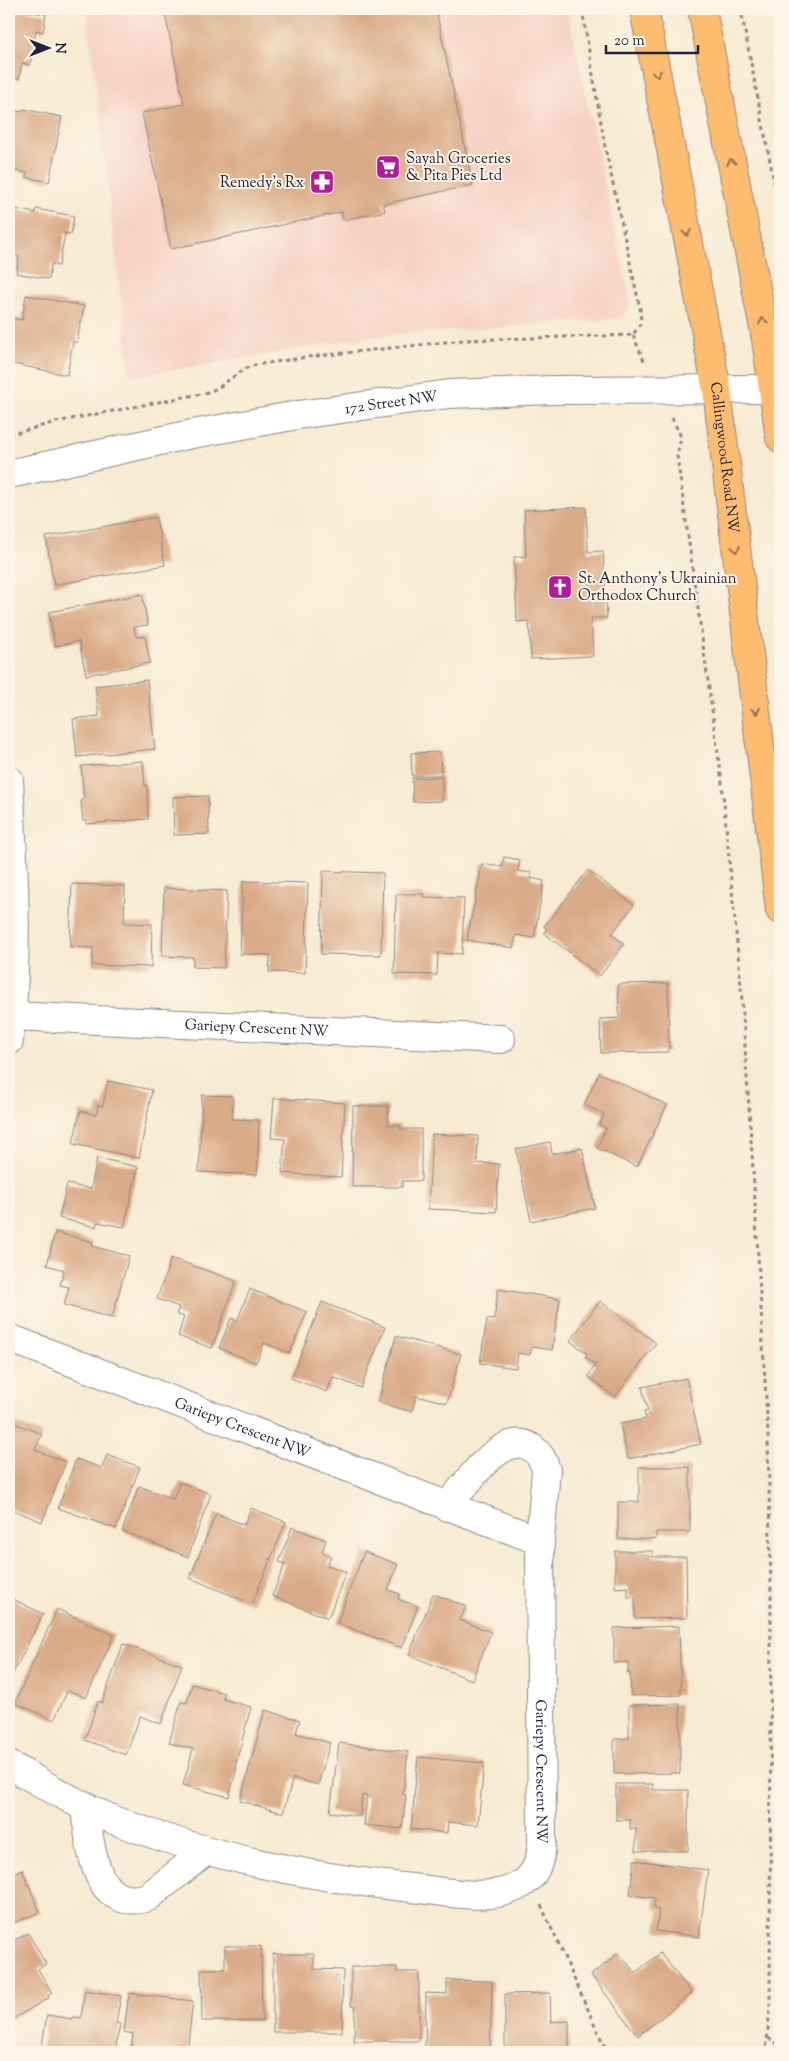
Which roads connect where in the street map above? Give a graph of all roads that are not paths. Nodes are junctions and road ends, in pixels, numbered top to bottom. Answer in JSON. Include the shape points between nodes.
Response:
{"nodes":[{"id":1,"x":644,"y":9,"type":"edge"},
{"id":2,"x":702,"y":9,"type":"edge"},
{"id":3,"x":777,"y":389,"type":"edge"},
{"id":4,"x":717,"y":390,"type":"junction"},
{"id":5,"x":780,"y":438,"type":"edge"},
{"id":6,"x":9,"y":474,"type":"edge"},
{"id":7,"x":9,"y":780,"type":"edge"},
{"id":8,"x":780,"y":910,"type":"edge"},
{"id":9,"x":10,"y":1029,"type":"edge"},
{"id":10,"x":501,"y":1038,"type":"dead end"},
{"id":11,"x":9,"y":1338,"type":"edge"},
{"id":12,"x":448,"y":1507,"type":"junction"},
{"id":13,"x":540,"y":1541,"type":"junction"},
{"id":14,"x":9,"y":1765,"type":"edge"},
{"id":15,"x":84,"y":1805,"type":"junction"},
{"id":16,"x":206,"y":1851,"type":"junction"}],
"edges":[{"from":1,"to":4,"type":"main road","name":"Callingwood Road NW","one_way":true},
{"from":3,"to":2,"type":"main road","one_way":true},
{"from":3,"to":4,"type":"street","name":"172 Street NW"},
{"from":3,"to":5,"type":"main road"},
{"from":4,"to":6,"type":"street","name":"172 Street NW","via":[[449,394],[298,415]]},
{"from":4,"to":8,"type":"main road","name":"Callingwood Road NW","one_way":true},
{"from":7,"to":9,"type":"street","name":"Gariepy Crescent NW","via":[[15,938]]},
{"from":9,"to":10,"type":"street","name":"Gariepy Crescent NW"},
{"from":11,"to":12,"type":"street","name":"Gariepy Crescent NW"},
{"from":12,"to":13,"type":"street","name":"Gariepy Crescent NW"},
{"from":12,"to":13,"type":"street","name":"Gariepy Crescent NW","via":[[491,1455],[503,1447],[528,1446],[544,1461],[546,1470]]},
{"from":13,"to":16,"type":"street","name":"Gariepy Crescent NW","via":[[542,1842],[541,1857],[534,1873],[522,1884],[481,1894],[314,1876]]},
{"from":14,"to":15,"type":"street"},
{"from":15,"to":16,"type":"street","via":[[125,1824]]},
{"from":15,"to":16,"type":"street","via":[[98,1875],[112,1894],[127,1900],[148,1897]]}]}
